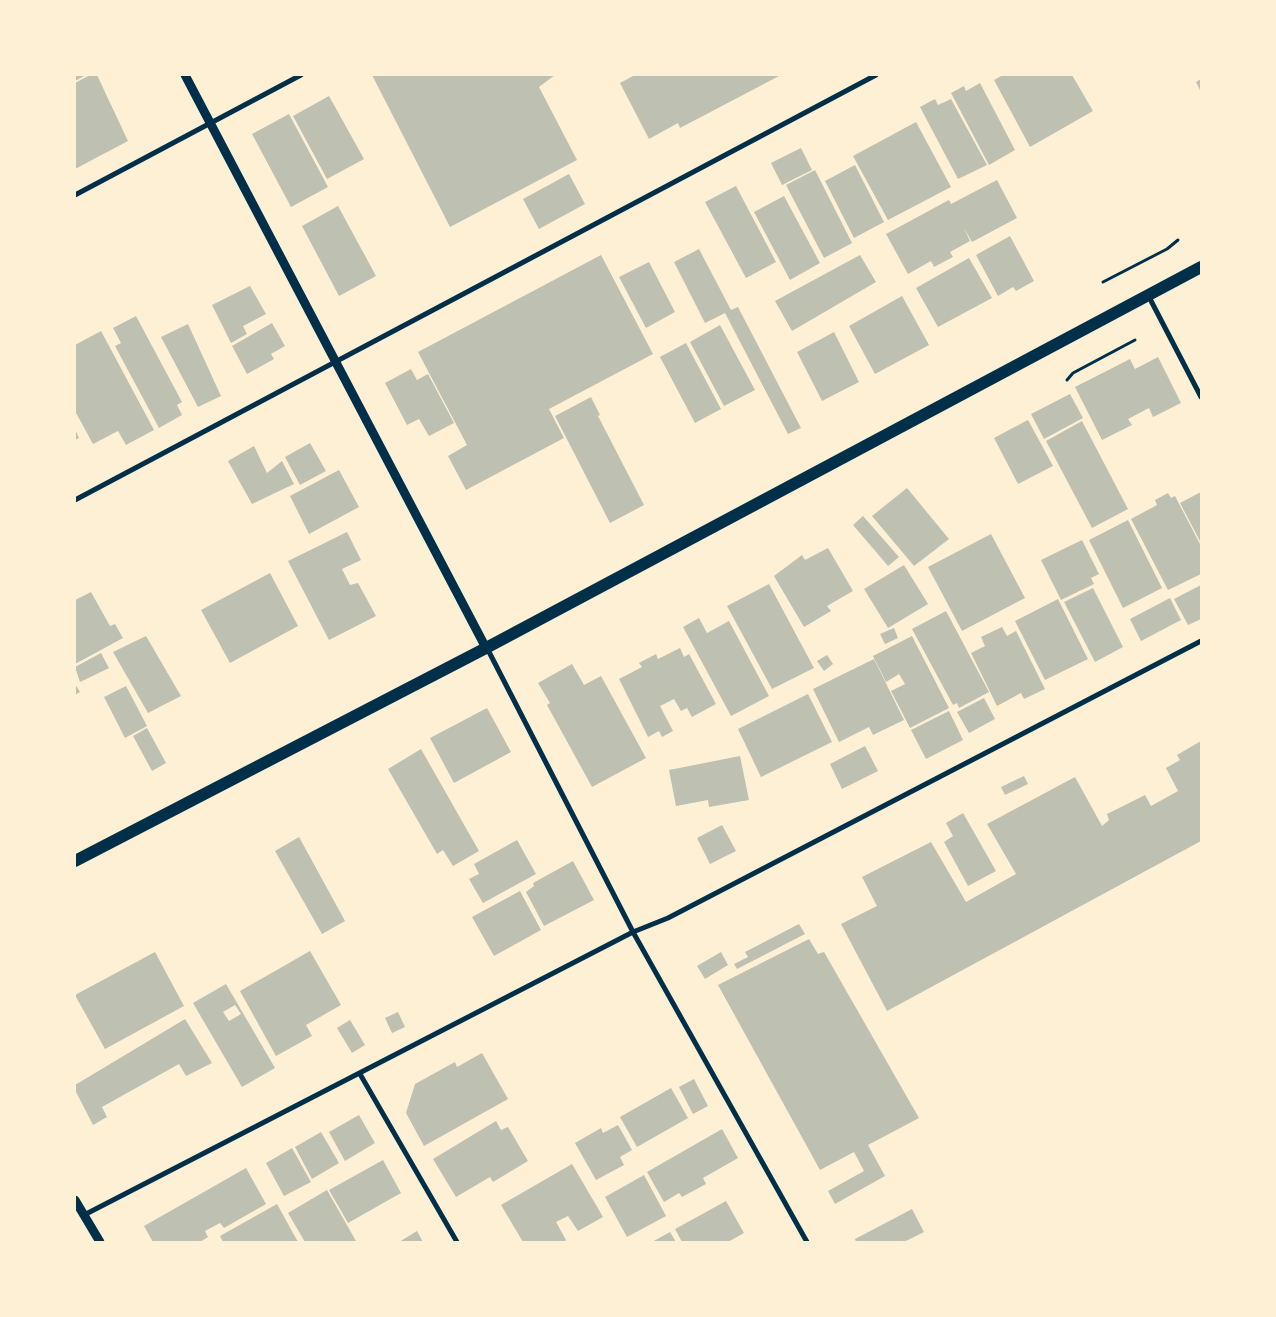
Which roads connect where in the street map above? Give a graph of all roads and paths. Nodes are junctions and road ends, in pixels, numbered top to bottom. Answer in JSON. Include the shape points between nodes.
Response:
{"nodes":[{"id":1,"x":185,"y":75,"type":"edge"},
{"id":2,"x":301,"y":75,"type":"edge"},
{"id":3,"x":876,"y":75,"type":"edge"},
{"id":4,"x":211,"y":123,"type":"junction"},
{"id":5,"x":75,"y":195,"type":"edge"},
{"id":6,"x":1178,"y":240,"type":"dead end"},
{"id":7,"x":1201,"y":267,"type":"edge"},
{"id":8,"x":1103,"y":282,"type":"dead end"},
{"id":9,"x":1148,"y":294,"type":"junction"},
{"id":10,"x":1135,"y":340,"type":"dead end"},
{"id":11,"x":336,"y":360,"type":"junction"},
{"id":12,"x":1067,"y":380,"type":"dead end"},
{"id":13,"x":1201,"y":398,"type":"edge"},
{"id":14,"x":75,"y":500,"type":"edge"},
{"id":15,"x":1201,"y":641,"type":"edge"},
{"id":16,"x":486,"y":648,"type":"junction"},
{"id":17,"x":75,"y":861,"type":"edge"},
{"id":18,"x":634,"y":932,"type":"junction"},
{"id":19,"x":360,"y":1074,"type":"junction"},
{"id":20,"x":75,"y":1200,"type":"edge"},
{"id":21,"x":84,"y":1215,"type":"junction"},
{"id":22,"x":100,"y":1242,"type":"edge"},
{"id":23,"x":457,"y":1242,"type":"edge"},
{"id":24,"x":807,"y":1242,"type":"edge"}],
"edges":[{"from":1,"to":4,"type":"street"},
{"from":2,"to":4,"type":"street"},
{"from":3,"to":11,"type":"street"},
{"from":4,"to":5,"type":"street"},
{"from":4,"to":11,"type":"street"},
{"from":6,"to":8,"type":"path"},
{"from":7,"to":9,"type":"main road"},
{"from":9,"to":13,"type":"street"},
{"from":9,"to":16,"type":"main road"},
{"from":10,"to":12,"type":"path","via":[[1073,373]]},
{"from":11,"to":14,"type":"street"},
{"from":11,"to":16,"type":"street"},
{"from":15,"to":18,"type":"street","via":[[668,918]]},
{"from":16,"to":17,"type":"main road"},
{"from":16,"to":18,"type":"street"},
{"from":18,"to":19,"type":"street"},
{"from":18,"to":24,"type":"street"},
{"from":19,"to":21,"type":"street"},
{"from":19,"to":23,"type":"street"},
{"from":20,"to":21,"type":"street"},
{"from":21,"to":22,"type":"street"}]}
